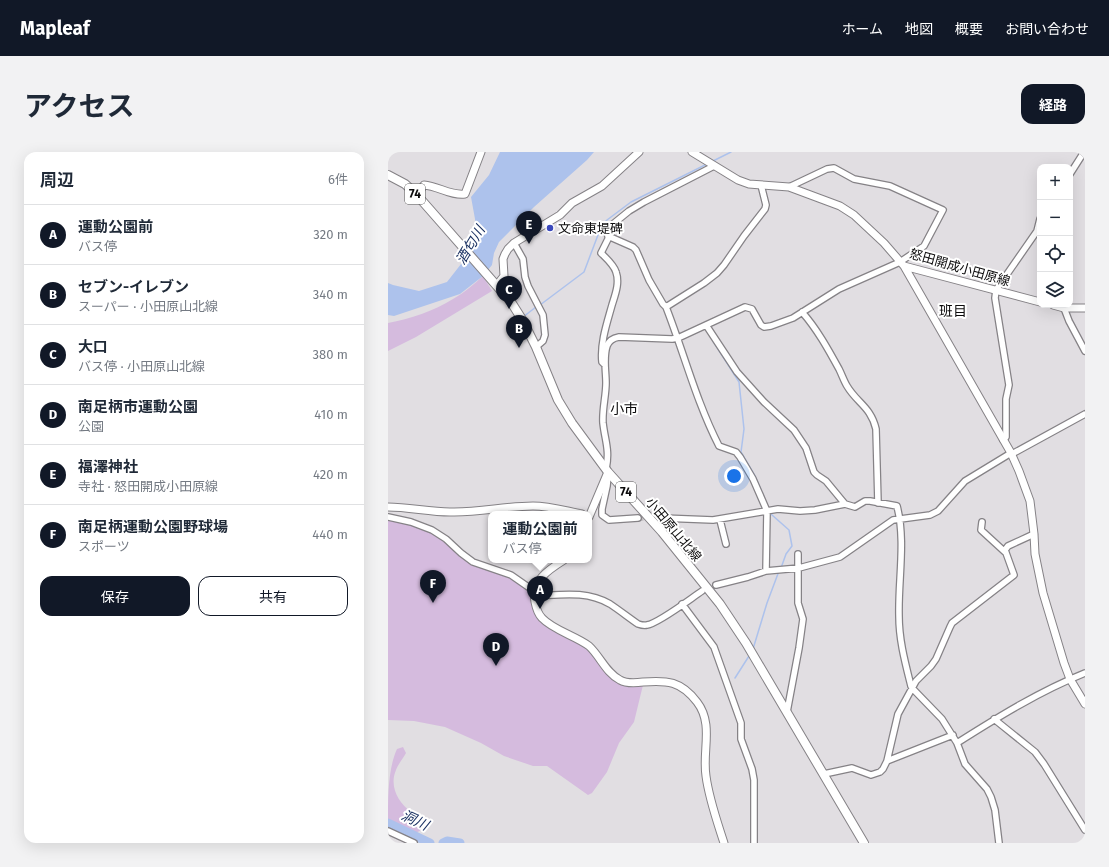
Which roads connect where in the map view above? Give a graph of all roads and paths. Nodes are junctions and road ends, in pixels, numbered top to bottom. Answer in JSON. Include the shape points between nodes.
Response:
{"nodes":[{"id":1,"x":481,"y":152,"type":"edge"},
{"id":2,"x":639,"y":152,"type":"edge"},
{"id":3,"x":692,"y":152,"type":"edge"},
{"id":4,"x":1084,"y":152,"type":"edge"},
{"id":5,"x":714,"y":166,"type":"junction"},
{"id":6,"x":1073,"y":169,"type":"edge"},
{"id":7,"x":388,"y":175,"type":"edge"},
{"id":8,"x":760,"y":185,"type":"junction"},
{"id":9,"x":789,"y":187,"type":"junction"},
{"id":10,"x":417,"y":195,"type":"junction"},
{"id":11,"x":1037,"y":231,"type":"edge"},
{"id":12,"x":608,"y":236,"type":"junction"},
{"id":13,"x":514,"y":243,"type":"junction"},
{"id":14,"x":902,"y":264,"type":"junction"},
{"id":15,"x":497,"y":285,"type":"junction"},
{"id":16,"x":996,"y":290,"type":"junction"},
{"id":17,"x":1037,"y":301,"type":"edge"},
{"id":18,"x":666,"y":307,"type":"junction"},
{"id":19,"x":1064,"y":308,"type":"edge"},
{"id":20,"x":1073,"y":308,"type":"edge"},
{"id":21,"x":1085,"y":308,"type":"edge"},
{"id":22,"x":802,"y":312,"type":"junction"},
{"id":23,"x":706,"y":325,"type":"junction"},
{"id":24,"x":678,"y":338,"type":"junction"},
{"id":25,"x":536,"y":347,"type":"junction"},
{"id":26,"x":1085,"y":351,"type":"edge"},
{"id":27,"x":605,"y":365,"type":"junction"},
{"id":28,"x":1085,"y":414,"type":"edge"},
{"id":29,"x":1003,"y":440,"type":"junction"},
{"id":30,"x":1011,"y":453,"type":"junction"},
{"id":31,"x":607,"y":470,"type":"junction"},
{"id":32,"x":878,"y":503,"type":"junction"},
{"id":33,"x":845,"y":504,"type":"junction"},
{"id":34,"x":388,"y":507,"type":"edge"},
{"id":35,"x":568,"y":511,"type":"edge"},
{"id":36,"x":591,"y":511,"type":"edge"},
{"id":37,"x":766,"y":511,"type":"junction"},
{"id":38,"x":388,"y":517,"type":"edge"},
{"id":39,"x":638,"y":518,"type":"tunnel mouth"},
{"id":40,"x":662,"y":518,"type":"tunnel mouth"},
{"id":41,"x":720,"y":520,"type":"junction"},
{"id":42,"x":899,"y":520,"type":"junction"},
{"id":43,"x":982,"y":522,"type":"dead end"},
{"id":44,"x":1034,"y":534,"type":"junction"},
{"id":45,"x":726,"y":544,"type":"dead end"},
{"id":46,"x":1005,"y":552,"type":"junction"},
{"id":47,"x":798,"y":554,"type":"dead end"},
{"id":48,"x":560,"y":563,"type":"edge"},
{"id":49,"x":799,"y":568,"type":"junction"},
{"id":50,"x":766,"y":571,"type":"junction"},
{"id":51,"x":716,"y":585,"type":"dead end"},
{"id":52,"x":702,"y":590,"type":"dead end"},
{"id":53,"x":534,"y":594,"type":"junction"},
{"id":54,"x":682,"y":604,"type":"junction"},
{"id":55,"x":1085,"y":673,"type":"edge"},
{"id":56,"x":1070,"y":679,"type":"junction"},
{"id":57,"x":912,"y":688,"type":"junction"},
{"id":58,"x":1085,"y":704,"type":"edge"},
{"id":59,"x":787,"y":712,"type":"junction"},
{"id":60,"x":994,"y":719,"type":"junction"},
{"id":61,"x":953,"y":735,"type":"junction"},
{"id":62,"x":957,"y":743,"type":"junction"},
{"id":63,"x":887,"y":762,"type":"junction"},
{"id":64,"x":824,"y":774,"type":"junction"},
{"id":65,"x":1085,"y":830,"type":"edge"},
{"id":66,"x":388,"y":831,"type":"edge"},
{"id":67,"x":414,"y":843,"type":"edge"},
{"id":68,"x":724,"y":843,"type":"edge"},
{"id":69,"x":754,"y":843,"type":"edge"},
{"id":70,"x":864,"y":843,"type":"edge"},
{"id":71,"x":999,"y":843,"type":"edge"}],
"edges":[{"from":1,"to":10,"type":"street","via":[[465,194],[424,184]]},
{"from":2,"to":13,"type":"street","via":[[602,186],[572,203],[560,215]]},
{"from":3,"to":5,"type":"street","name":"怒田開成小田原線"},
{"from":4,"to":6,"type":"street"},
{"from":5,"to":8,"type":"street","name":"怒田開成小田原線","via":[[738,180]]},
{"from":5,"to":12,"type":"street","via":[[629,211],[613,224]]},
{"from":7,"to":10,"type":"main road","name":"小田原山北線","number":"74","via":[[405,184]]},
{"from":8,"to":9,"type":"street","name":"怒田開成小田原線"},
{"from":8,"to":18,"type":"street","via":[[765,209],[724,265],[704,282]]},
{"from":9,"to":14,"type":"street","name":"怒田開成小田原線","via":[[840,206],[854,215]]},
{"from":9,"to":14,"type":"street","via":[[834,168],[854,179],[890,186],[943,210],[924,246]]},
{"from":10,"to":15,"type":"main road","name":"小田原山北線","number":"74"},
{"from":11,"to":16,"type":"street"},
{"from":12,"to":18,"type":"street","via":[[636,250],[649,280]]},
{"from":12,"to":27,"type":"street","via":[[601,253],[615,269],[618,283],[604,340],[602,362]]},
{"from":13,"to":15,"type":"street","via":[[505,254],[504,276]]},
{"from":13,"to":25,"type":"street","via":[[523,259],[528,286],[544,321],[545,335]]},
{"from":14,"to":16,"type":"street","name":"怒田開成小田原線"},
{"from":14,"to":22,"type":"street","via":[[839,289]]},
{"from":14,"to":29,"type":"street"},
{"from":15,"to":25,"type":"main road","name":"小田原山北線","number":"74","via":[[522,318]]},
{"from":16,"to":17,"type":"street","name":"怒田開成小田原線"},
{"from":16,"to":29,"type":"street","via":[[995,298],[1009,385],[1006,399],[1006,437]]},
{"from":18,"to":24,"type":"street"},
{"from":19,"to":26,"type":"street"},
{"from":20,"to":21,"type":"street"},
{"from":22,"to":23,"type":"street","via":[[767,327],[761,325],[752,309],[745,307]]},
{"from":22,"to":32,"type":"street","via":[[814,327],[853,395],[869,410],[874,419]]},
{"from":23,"to":24,"type":"street"},
{"from":23,"to":33,"type":"street","via":[[737,372],[794,430],[806,448],[814,472],[826,481]]},
{"from":24,"to":27,"type":"street","via":[[614,338],[607,345]]},
{"from":24,"to":37,"type":"street","via":[[695,391],[719,446],[736,452],[740,457],[753,479]]},
{"from":25,"to":31,"type":"main road","name":"小田原山北線","number":"74","via":[[562,406],[583,440]]},
{"from":27,"to":31,"type":"street","via":[[603,421],[608,457]]},
{"from":28,"to":30,"type":"street"},
{"from":29,"to":30,"type":"street"},
{"from":30,"to":42,"type":"street","via":[[964,481],[938,511],[930,515]]},
{"from":30,"to":44,"type":"street","via":[[1030,502]]},
{"from":31,"to":36,"type":"street"},
{"from":31,"to":39,"type":"street","via":[[602,515],[609,520]]},
{"from":31,"to":59,"type":"main road","name":"小田原山北線","number":"74","via":[[662,532],[720,604]]},
{"from":32,"to":33,"type":"street","via":[[866,502],[855,507]]},
{"from":32,"to":42,"type":"street","via":[[897,506]]},
{"from":33,"to":37,"type":"street","via":[[815,510]]},
{"from":34,"to":35,"type":"street","via":[[474,512],[533,506]]},
{"from":37,"to":41,"type":"street"},
{"from":37,"to":50,"type":"street"},
{"from":38,"to":53,"type":"street","via":[[432,530],[473,562],[511,575]]},
{"from":40,"to":41,"type":"street"},
{"from":41,"to":45,"type":"street"},
{"from":42,"to":49,"type":"street","via":[[888,522],[840,557]]},
{"from":42,"to":57,"type":"street","via":[[900,636]]},
{"from":43,"to":46,"type":"street","via":[[981,530]]},
{"from":44,"to":46,"type":"street","via":[[1008,546]]},
{"from":44,"to":56,"type":"street","via":[[1038,571]]},
{"from":46,"to":57,"type":"street","via":[[1014,575],[952,623],[936,659]]},
{"from":47,"to":49,"type":"street"},
{"from":48,"to":53,"type":"street","via":[[542,577]]},
{"from":49,"to":50,"type":"street"},
{"from":49,"to":59,"type":"street","via":[[798,603],[803,619]]},
{"from":50,"to":51,"type":"street"},
{"from":52,"to":54,"type":"street"},
{"from":53,"to":54,"type":"street","via":[[583,594],[598,598],[642,625],[658,621]]},
{"from":53,"to":68,"type":"street","via":[[536,609],[542,618],[588,646],[619,680],[635,683],[671,682],[679,685],[697,701],[704,712],[707,728],[706,776]]},
{"from":54,"to":69,"type":"street","via":[[714,647],[741,724],[741,739],[754,780]]},
{"from":55,"to":56,"type":"street"},
{"from":56,"to":58,"type":"street"},
{"from":56,"to":60,"type":"street"},
{"from":57,"to":61,"type":"street","via":[[942,719]]},
{"from":57,"to":63,"type":"street","via":[[898,714]]},
{"from":59,"to":64,"type":"main road","name":"小田原山北線","number":"74"},
{"from":60,"to":62,"type":"street"},
{"from":60,"to":65,"type":"street","via":[[1035,752]]},
{"from":61,"to":62,"type":"street"},
{"from":61,"to":63,"type":"street"},
{"from":62,"to":71,"type":"street","via":[[964,764],[991,797]]},
{"from":63,"to":64,"type":"street","via":[[876,774],[852,768]]},
{"from":64,"to":70,"type":"main road","name":"小田原山北線","number":"74"},
{"from":66,"to":67,"type":"street"}]}
